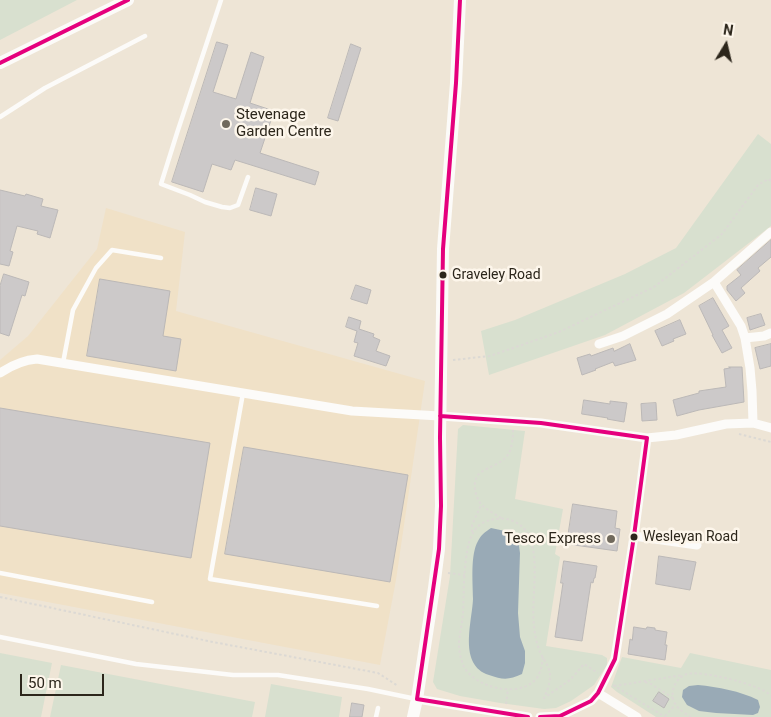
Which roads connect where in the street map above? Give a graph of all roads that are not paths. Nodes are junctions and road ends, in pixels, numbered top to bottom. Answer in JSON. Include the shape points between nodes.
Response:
{"nodes":[{"id":1,"x":128,"y":0,"type":"edge"},
{"id":2,"x":221,"y":0,"type":"edge"},
{"id":3,"x":460,"y":0,"type":"edge"},
{"id":4,"x":145,"y":36,"type":"dead end"},
{"id":5,"x":0,"y":63,"type":"edge"},
{"id":6,"x":0,"y":118,"type":"edge"},
{"id":7,"x":248,"y":177,"type":"dead end"},
{"id":8,"x":771,"y":232,"type":"edge"},
{"id":9,"x":161,"y":258,"type":"dead end"},
{"id":10,"x":714,"y":282,"type":"junction"},
{"id":11,"x":771,"y":333,"type":"edge"},
{"id":12,"x":745,"y":338,"type":"junction"},
{"id":13,"x":599,"y":344,"type":"dead end"},
{"id":14,"x":63,"y":363,"type":"junction"},
{"id":15,"x":0,"y":373,"type":"edge"},
{"id":16,"x":243,"y":393,"type":"junction"},
{"id":17,"x":440,"y":416,"type":"junction"},
{"id":18,"x":752,"y":423,"type":"junction"},
{"id":19,"x":771,"y":428,"type":"edge"},
{"id":20,"x":647,"y":438,"type":"junction"},
{"id":21,"x":634,"y":536,"type":"junction"},
{"id":22,"x":697,"y":545,"type":"dead end"},
{"id":23,"x":0,"y":573,"type":"edge"},
{"id":24,"x":152,"y":602,"type":"dead end"},
{"id":25,"x":377,"y":606,"type":"dead end"},
{"id":26,"x":0,"y":637,"type":"edge"},
{"id":27,"x":598,"y":693,"type":"junction"},
{"id":28,"x":417,"y":699,"type":"junction"},
{"id":29,"x":378,"y":708,"type":"dead end"},
{"id":30,"x":376,"y":717,"type":"edge"},
{"id":31,"x":413,"y":717,"type":"edge"},
{"id":32,"x":528,"y":717,"type":"edge"},
{"id":33,"x":540,"y":717,"type":"edge"},
{"id":34,"x":636,"y":717,"type":"edge"}],
"edges":[{"from":1,"to":5,"type":"main road"},
{"from":2,"to":7,"type":"lane","via":[[161,184],[205,202],[230,208],[238,204]]},
{"from":3,"to":17,"type":"main road","via":[[443,249]]},
{"from":4,"to":6,"type":"lane","via":[[45,88]]},
{"from":8,"to":10,"type":"street"},
{"from":9,"to":14,"type":"lane","via":[[112,250],[96,268],[73,310]]},
{"from":10,"to":12,"type":"street"},
{"from":10,"to":13,"type":"street","via":[[667,314]]},
{"from":11,"to":12,"type":"street"},
{"from":12,"to":18,"type":"street","via":[[752,384]]},
{"from":14,"to":15,"type":"street","via":[[24,360]]},
{"from":14,"to":16,"type":"street"},
{"from":16,"to":17,"type":"street","via":[[338,410]]},
{"from":16,"to":25,"type":"lane","via":[[210,579]]},
{"from":17,"to":20,"type":"street","via":[[541,422]]},
{"from":17,"to":28,"type":"main road","via":[[441,506],[436,572]]},
{"from":18,"to":19,"type":"street"},
{"from":18,"to":20,"type":"street","via":[[726,424]]},
{"from":20,"to":21,"type":"street"},
{"from":21,"to":22,"type":"street"},
{"from":21,"to":27,"type":"street","via":[[615,659]]},
{"from":23,"to":24,"type":"lane"},
{"from":26,"to":28,"type":"lane","via":[[136,664],[233,675],[278,675]]},
{"from":27,"to":33,"type":"street","via":[[560,716]]},
{"from":27,"to":34,"type":"street"},
{"from":28,"to":31,"type":"main road"},
{"from":28,"to":32,"type":"street"},
{"from":29,"to":30,"type":"lane"}]}
